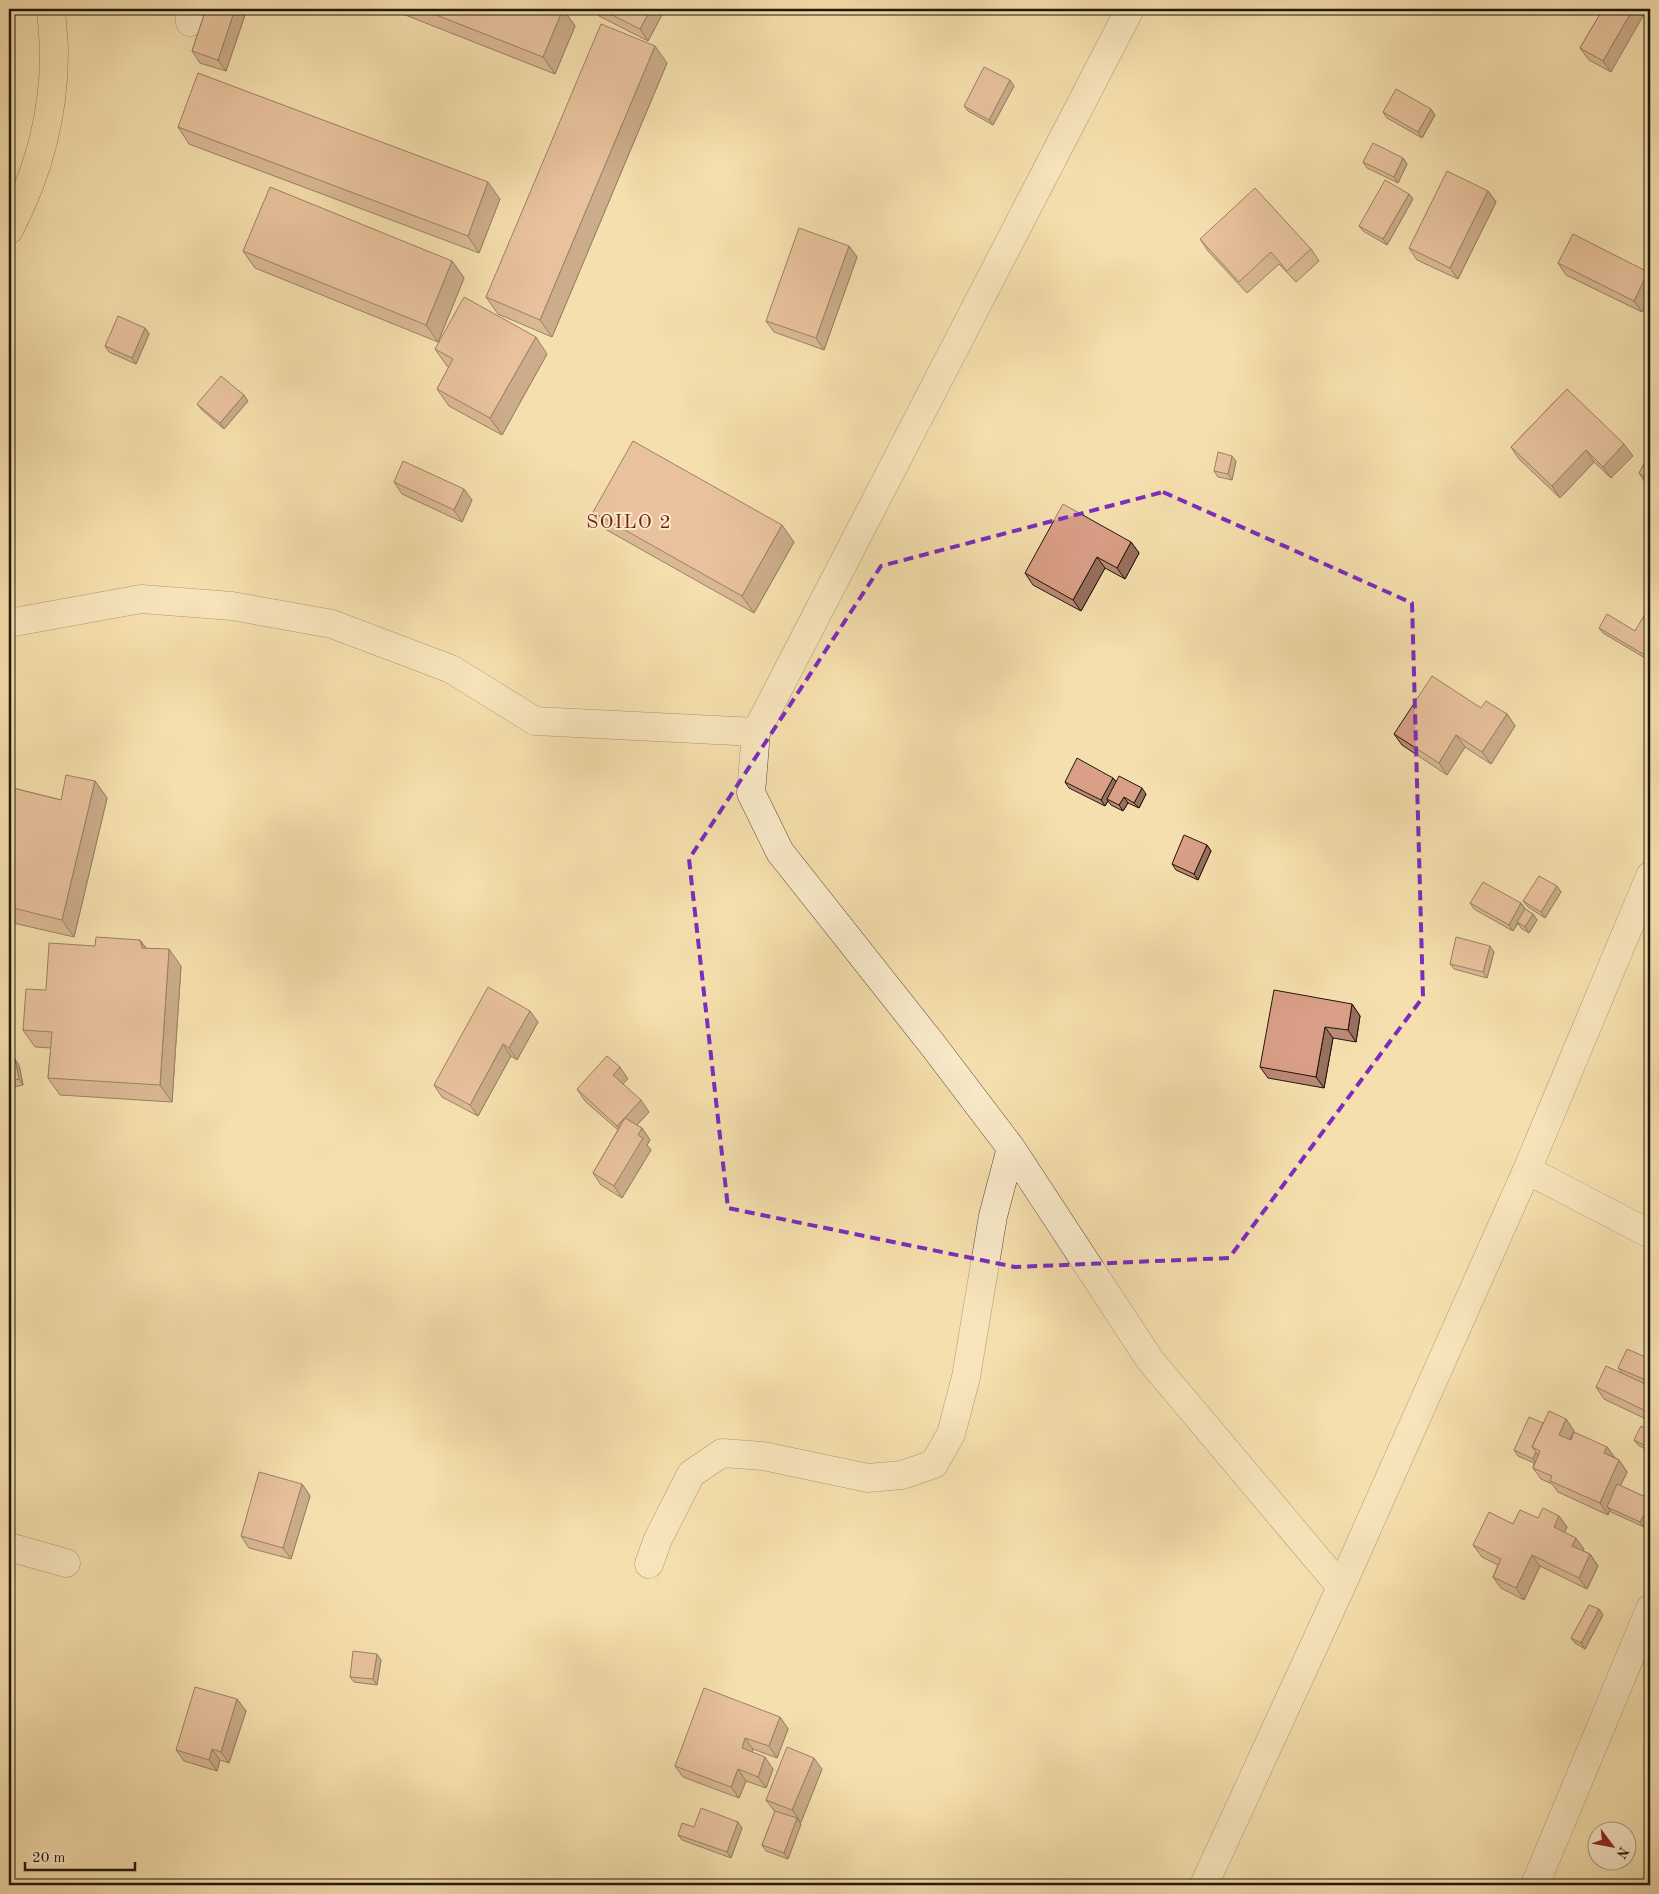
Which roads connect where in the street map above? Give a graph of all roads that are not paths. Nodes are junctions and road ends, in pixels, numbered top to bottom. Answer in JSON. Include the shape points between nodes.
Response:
{"nodes":[{"id":1,"x":51,"y":9,"type":"edge"},
{"id":2,"x":1130,"y":9,"type":"edge"},
{"id":3,"x":9,"y":230,"type":"edge"},
{"id":4,"x":9,"y":623,"type":"edge"},
{"id":5,"x":756,"y":732,"type":"junction"},
{"id":6,"x":1650,"y":876,"type":"edge"},
{"id":7,"x":1011,"y":1148,"type":"junction"},
{"id":8,"x":1526,"y":1170,"type":"junction"},
{"id":9,"x":1650,"y":1234,"type":"edge"},
{"id":10,"x":9,"y":1547,"type":"edge"},
{"id":11,"x":66,"y":1563,"type":"dead end"},
{"id":12,"x":649,"y":1564,"type":"dead end"},
{"id":13,"x":1341,"y":1587,"type":"junction"},
{"id":14,"x":1650,"y":1609,"type":"edge"},
{"id":15,"x":1204,"y":1885,"type":"edge"},
{"id":16,"x":1535,"y":1885,"type":"edge"}],
"edges":[{"from":1,"to":3,"type":"highway","via":[[54,55],[50,109],[39,156],[22,205]]},
{"from":2,"to":5,"type":"street"},
{"from":4,"to":5,"type":"street","via":[[141,599],[232,606],[332,624],[451,670],[535,721]]},
{"from":5,"to":7,"type":"street","via":[[751,793],[780,852]]},
{"from":6,"to":8,"type":"street"},
{"from":7,"to":12,"type":"street","via":[[993,1216],[966,1377],[951,1434],[934,1464],[902,1475],[868,1478],[763,1456],[722,1453],[691,1474]]},
{"from":7,"to":13,"type":"street","via":[[1150,1360]]},
{"from":8,"to":9,"type":"street"},
{"from":8,"to":13,"type":"street"},
{"from":10,"to":11,"type":"street"},
{"from":13,"to":15,"type":"street"},
{"from":14,"to":16,"type":"street"}]}
